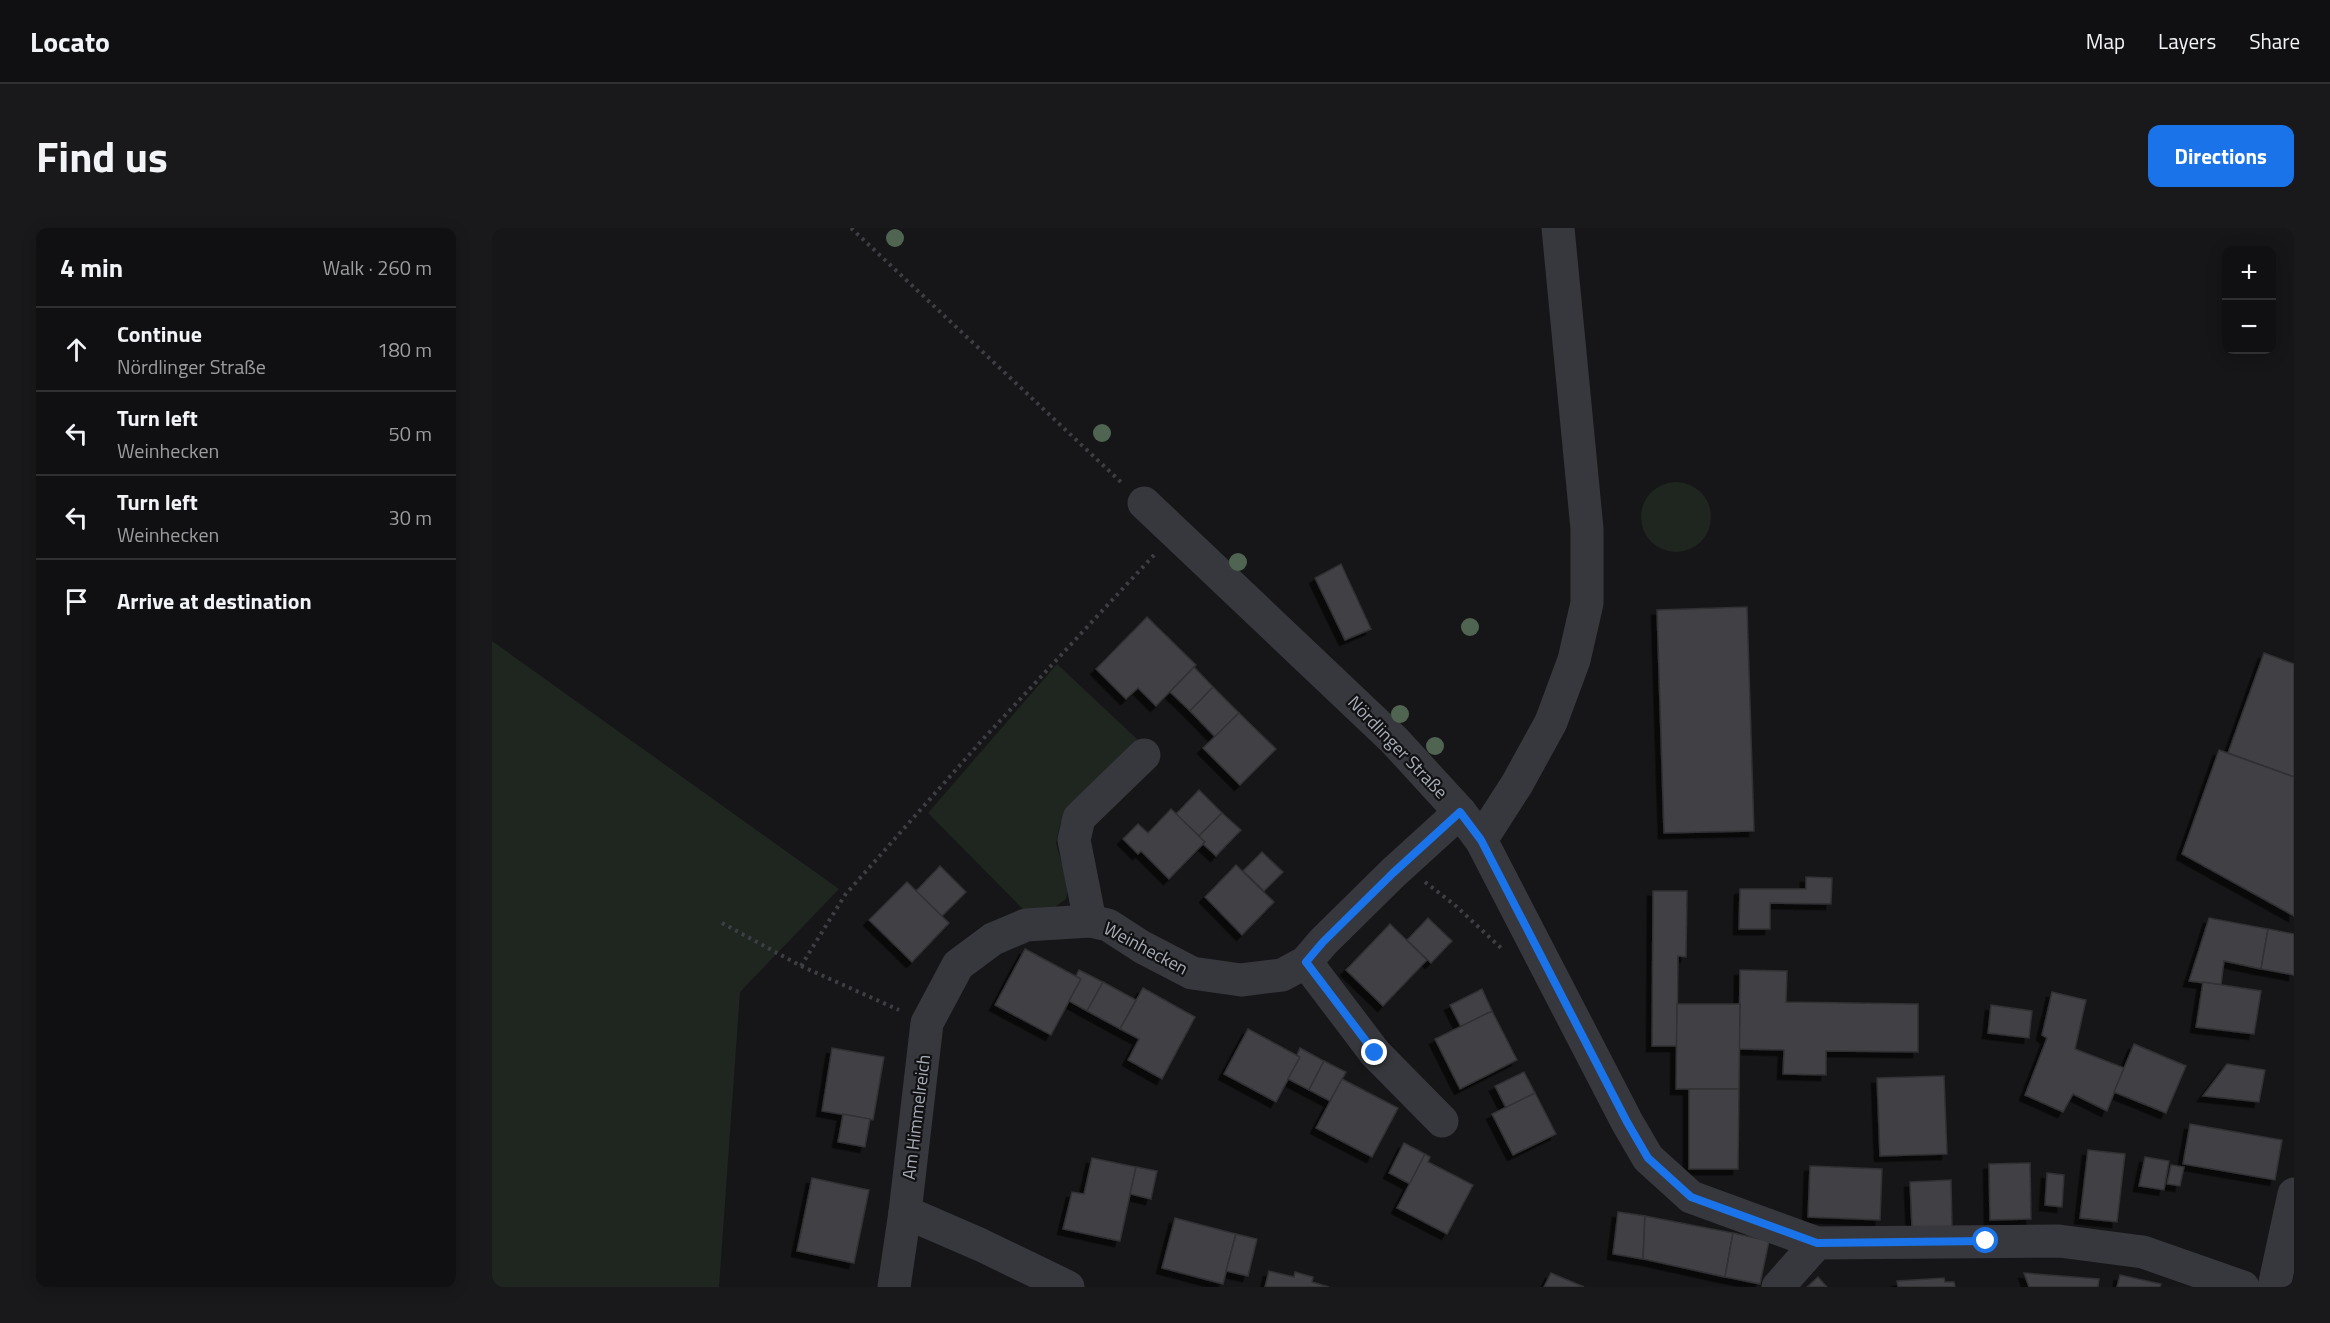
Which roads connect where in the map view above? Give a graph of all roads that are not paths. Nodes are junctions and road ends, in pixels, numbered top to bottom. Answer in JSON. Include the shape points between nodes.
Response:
{"nodes":[{"id":1,"x":1558,"y":228,"type":"edge"},
{"id":2,"x":1144,"y":503,"type":"road end"},
{"id":3,"x":1144,"y":755,"type":"dead end"},
{"id":4,"x":1460,"y":812,"type":"junction"},
{"id":5,"x":1481,"y":840,"type":"junction"},
{"id":6,"x":1090,"y":921,"type":"junction"},
{"id":7,"x":1306,"y":962,"type":"junction"},
{"id":8,"x":927,"y":1023,"type":"joint"},
{"id":9,"x":1442,"y":1121,"type":"dead end"},
{"id":10,"x":2294,"y":1194,"type":"edge"},
{"id":11,"x":905,"y":1212,"type":"junction"},
{"id":12,"x":1817,"y":1243,"type":"junction"},
{"id":13,"x":894,"y":1287,"type":"edge"},
{"id":14,"x":1068,"y":1287,"type":"edge"},
{"id":15,"x":1778,"y":1287,"type":"edge"},
{"id":16,"x":2243,"y":1287,"type":"edge"},
{"id":17,"x":2274,"y":1287,"type":"edge"}],
"edges":[{"from":1,"to":5,"type":"street","via":[[1587,529],[1587,603],[1574,660],[1551,722]]},
{"from":2,"to":4,"type":"street","name":"Nördlinger Straße","via":[[1394,741]]},
{"from":3,"to":6,"type":"street","name":"Weinhecken","via":[[1079,818],[1074,840]]},
{"from":4,"to":5,"type":"street","name":"Nördlinger Straße"},
{"from":4,"to":7,"type":"street","name":"Weinhecken","via":[[1393,873]]},
{"from":5,"to":12,"type":"street","name":"Nördlinger Straße","via":[[1648,1158],[1691,1197]]},
{"from":6,"to":7,"type":"street","name":"Weinhecken","via":[[1108,926],[1192,973],[1241,980],[1282,975]]},
{"from":6,"to":8,"type":"street","name":"Weinhecken","via":[[1026,925],[993,939],[957,965]]},
{"from":7,"to":9,"type":"street","via":[[1375,1053]]},
{"from":8,"to":11,"type":"street","name":"Am Himmelreich"},
{"from":10,"to":17,"type":"street"},
{"from":11,"to":13,"type":"street","name":"Am Himmelreich"},
{"from":11,"to":14,"type":"street"},
{"from":12,"to":15,"type":"street"},
{"from":12,"to":16,"type":"street","name":"Nördlinger Straße","via":[[2059,1241],[2143,1252]]}]}
